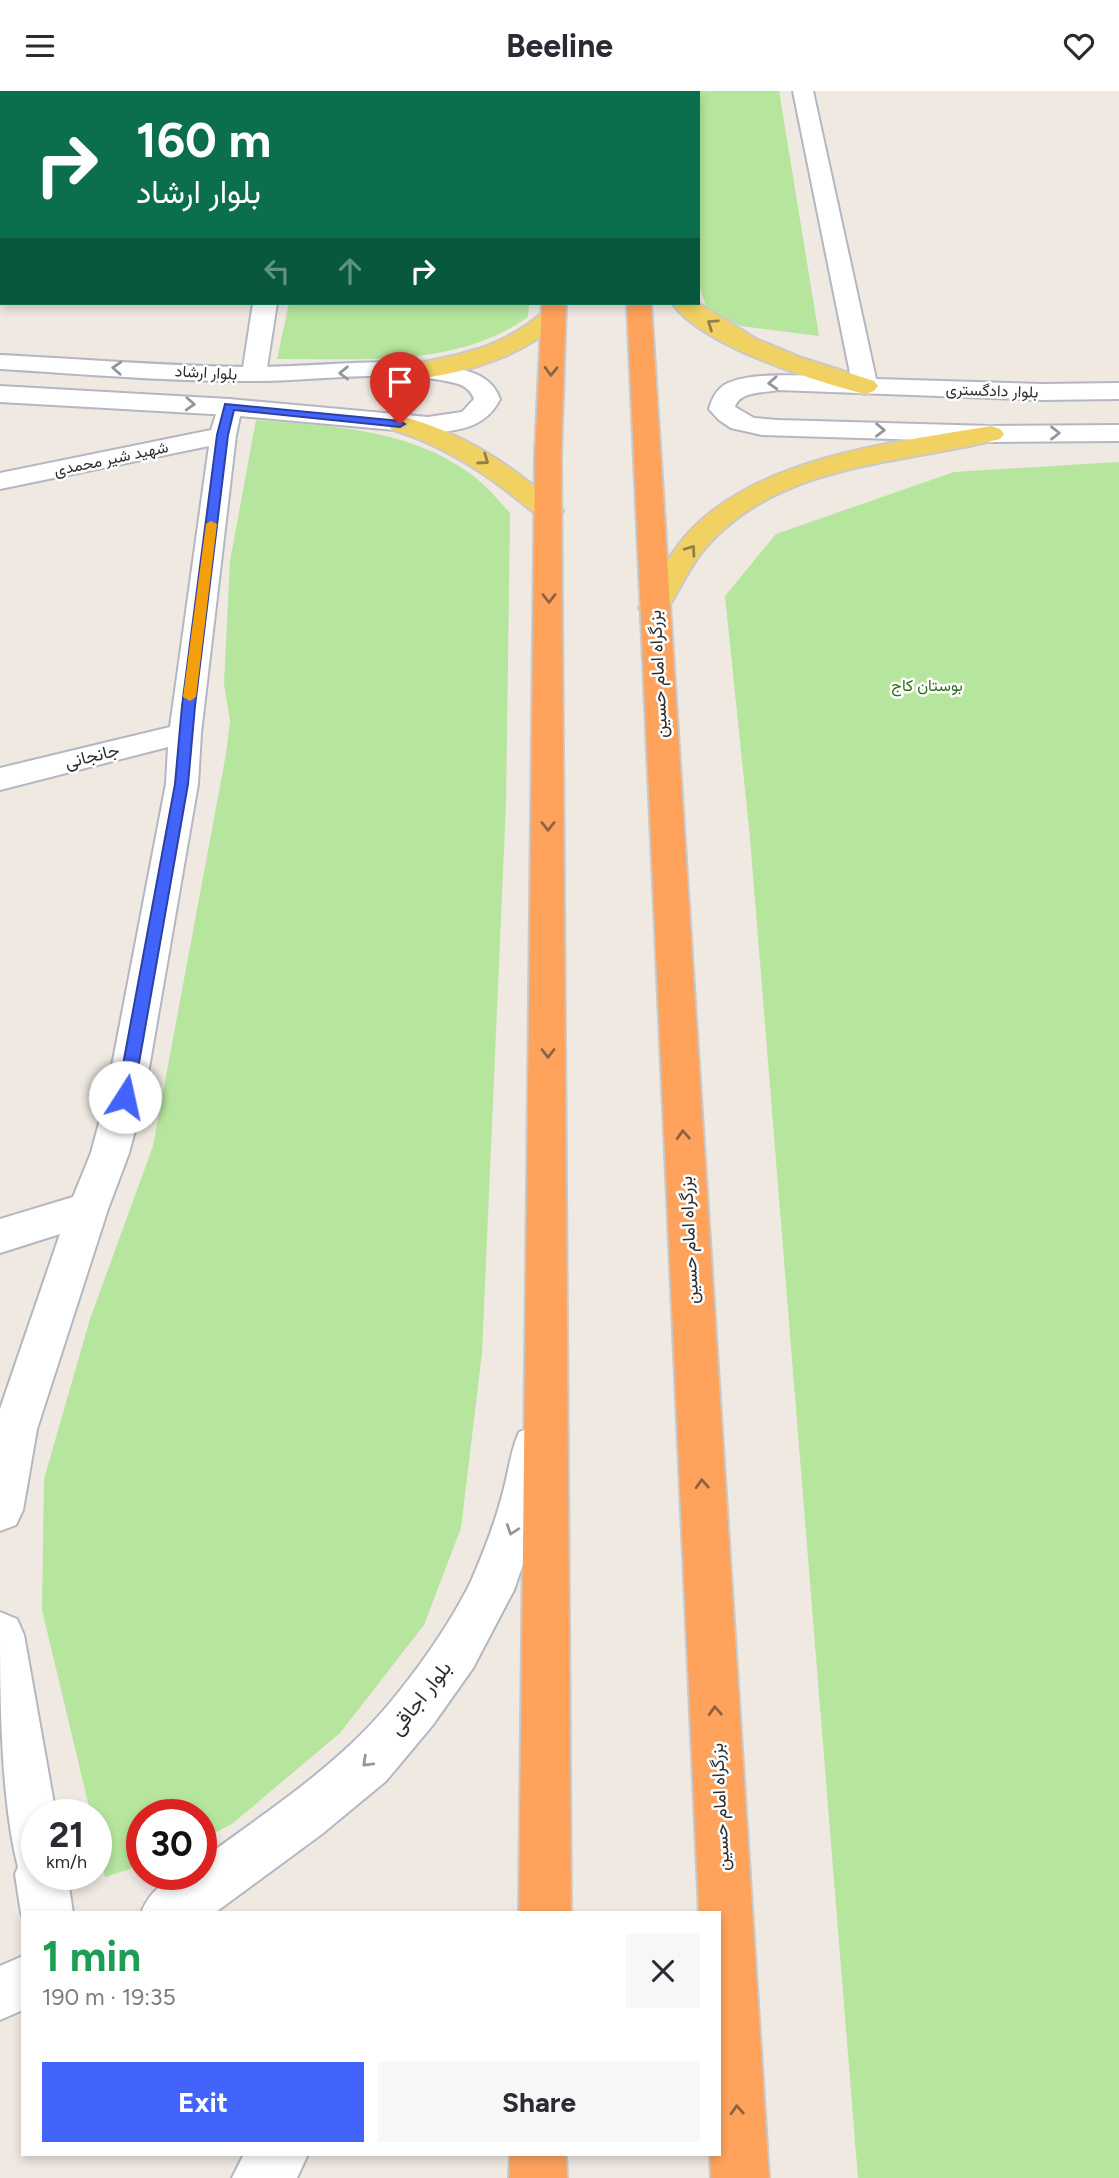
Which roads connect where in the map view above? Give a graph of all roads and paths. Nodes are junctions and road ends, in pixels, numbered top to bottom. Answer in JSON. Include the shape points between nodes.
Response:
{"nodes":[{"id":1,"x":803,"y":91,"type":"edge"},
{"id":2,"x":265,"y":305,"type":"edge"},
{"id":3,"x":639,"y":305,"type":"edge"},
{"id":4,"x":687,"y":305,"type":"edge"},
{"id":5,"x":553,"y":309,"type":"edge"},
{"id":6,"x":0,"y":362,"type":"edge"},
{"id":7,"x":413,"y":372,"type":"junction"},
{"id":8,"x":254,"y":374,"type":"junction"},
{"id":9,"x":865,"y":386,"type":"junction"},
{"id":10,"x":1119,"y":391,"type":"edge"},
{"id":11,"x":0,"y":394,"type":"edge"},
{"id":12,"x":226,"y":421,"type":"junction"},
{"id":13,"x":400,"y":424,"type":"junction"},
{"id":14,"x":1119,"y":433,"type":"edge"},
{"id":15,"x":991,"y":434,"type":"junction"},
{"id":16,"x":0,"y":481,"type":"edge"},
{"id":17,"x":549,"y":512,"type":"junction"},
{"id":18,"x":654,"y":608,"type":"junction"},
{"id":19,"x":185,"y":733,"type":"junction"},
{"id":20,"x":0,"y":779,"type":"edge"},
{"id":21,"x":88,"y":1209,"type":"junction"},
{"id":22,"x":0,"y":1236,"type":"edge"},
{"id":23,"x":547,"y":1393,"type":"junction"},
{"id":24,"x":0,"y":1510,"type":"edge"},
{"id":25,"x":0,"y":1635,"type":"edge"},
{"id":26,"x":28,"y":1799,"type":"edge"},
{"id":27,"x":43,"y":1890,"type":"edge"},
{"id":28,"x":47,"y":1911,"type":"edge"},
{"id":29,"x":170,"y":1911,"type":"edge"},
{"id":30,"x":545,"y":1911,"type":"edge"},
{"id":31,"x":21,"y":1984,"type":"edge"},
{"id":32,"x":0,"y":1993,"type":"edge"},
{"id":33,"x":278,"y":2156,"type":"edge"},
{"id":34,"x":538,"y":2156,"type":"edge"},
{"id":35,"x":261,"y":2178,"type":"edge"},
{"id":36,"x":538,"y":2178,"type":"edge"},
{"id":37,"x":740,"y":2178,"type":"edge"}],
"edges":[{"from":1,"to":9,"type":"street"},
{"from":2,"to":8,"type":"street"},
{"from":3,"to":18,"type":"highway","name":"بزرگراه امام حسین"},
{"from":9,"to":4,"type":"main road","one_way":true,"via":[[768,355],[735,339]]},
{"from":5,"to":7,"type":"main road","via":[[537,331],[505,350]]},
{"from":5,"to":17,"type":"highway","one_way":true},
{"from":8,"to":6,"type":"street","name":"بلوار ارشاد","one_way":true},
{"from":7,"to":8,"type":"street","name":"بلوار ارشاد","one_way":true},
{"from":7,"to":13,"type":"street","name":"بلوار ارشاد","via":[[468,380],[481,387],[487,399],[484,409],[461,422]]},
{"from":9,"to":10,"type":"street","name":"بلوار دادگستری"},
{"from":9,"to":15,"type":"street","name":"بلوار دادگستری","one_way":true,"via":[[755,384],[736,389],[723,399],[722,409],[732,420],[752,426]]},
{"from":11,"to":12,"type":"street","name":"بلوار ارشاد","one_way":true},
{"from":12,"to":13,"type":"street","name":"بلوار ارشاد"},
{"from":12,"to":16,"type":"street","name":"شهید شیر محمدی"},
{"from":12,"to":19,"type":"street"},
{"from":13,"to":17,"type":"main road","one_way":true,"via":[[473,452]]},
{"from":15,"to":14,"type":"street","one_way":true},
{"from":18,"to":15,"type":"main road","one_way":true,"via":[[704,533],[768,488],[846,461]]},
{"from":17,"to":23,"type":"highway","one_way":true},
{"from":37,"to":18,"type":"highway","name":"بزرگراه امام حسین","one_way":true},
{"from":19,"to":20,"type":"street","name":"جانجانی"},
{"from":19,"to":21,"type":"street","via":[[182,784],[125,1097]]},
{"from":21,"to":22,"type":"street"},
{"from":21,"to":24,"type":"street","via":[[15,1429]]},
{"from":23,"to":29,"type":"street","name":"بلوار اجاقی","one_way":true,"via":[[526,1491],[491,1590],[415,1709],[368,1763],[304,1816]]},
{"from":23,"to":30,"type":"highway"},
{"from":25,"to":26,"type":"street"},
{"from":27,"to":28,"type":"street"},
{"from":31,"to":32,"type":"street"},
{"from":33,"to":35,"type":"street"},
{"from":34,"to":36,"type":"highway"}]}
